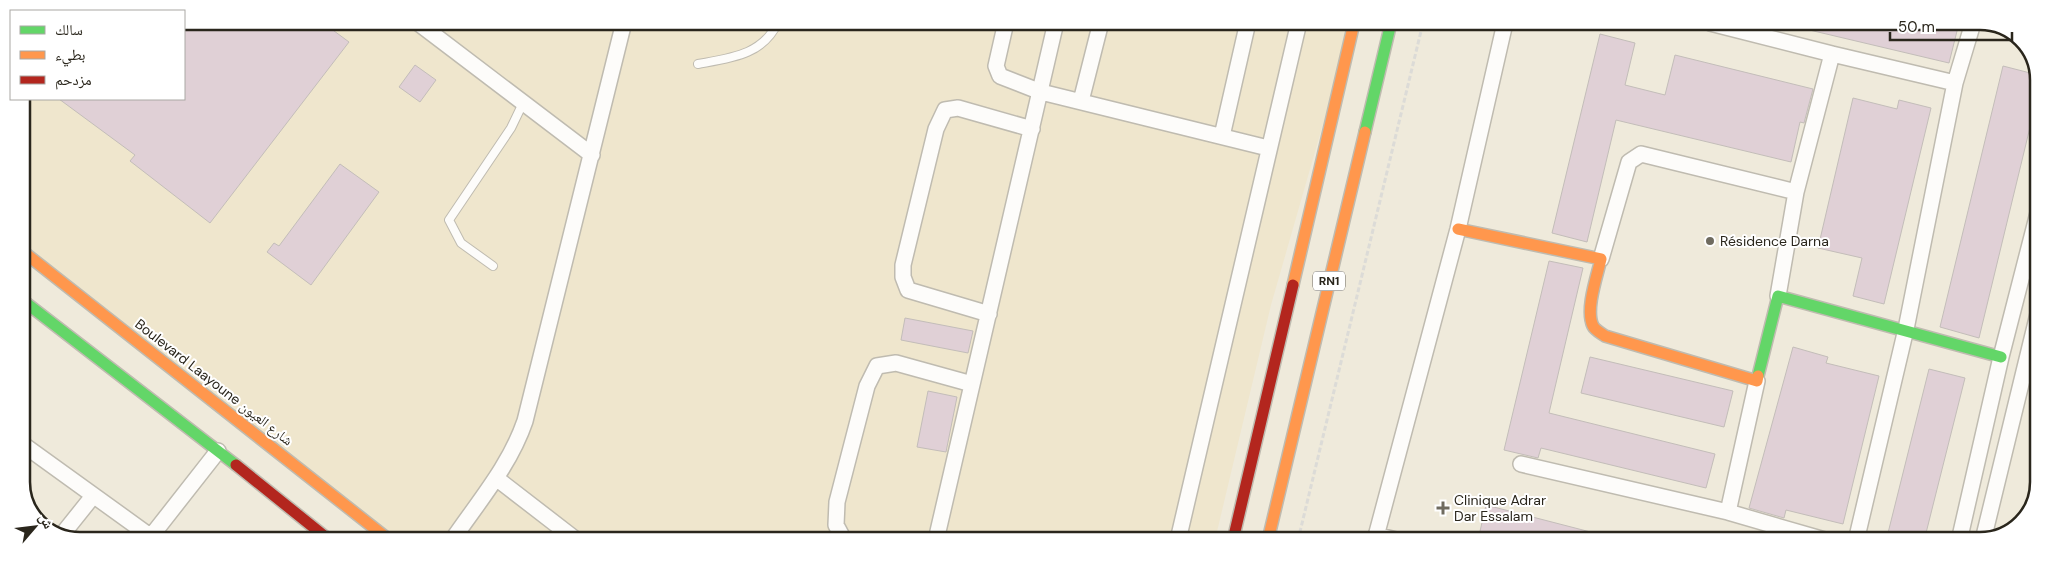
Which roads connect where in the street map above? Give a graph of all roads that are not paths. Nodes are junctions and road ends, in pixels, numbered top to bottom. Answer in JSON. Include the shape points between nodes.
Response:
{"nodes":[{"id":1,"x":427,"y":30,"type":"edge"},
{"id":2,"x":622,"y":30,"type":"edge"},
{"id":3,"x":774,"y":30,"type":"edge"},
{"id":4,"x":1004,"y":30,"type":"edge"},
{"id":5,"x":1054,"y":30,"type":"edge"},
{"id":6,"x":1098,"y":30,"type":"edge"},
{"id":7,"x":1246,"y":30,"type":"edge"},
{"id":8,"x":1297,"y":30,"type":"edge"},
{"id":9,"x":1352,"y":30,"type":"edge"},
{"id":10,"x":1389,"y":30,"type":"edge"},
{"id":11,"x":1503,"y":30,"type":"edge"},
{"id":12,"x":1738,"y":30,"type":"edge"},
{"id":13,"x":1971,"y":30,"type":"edge"},
{"id":14,"x":1832,"y":54,"type":"junction"},
{"id":15,"x":698,"y":64,"type":"dead end"},
{"id":16,"x":1955,"y":83,"type":"junction"},
{"id":17,"x":1041,"y":92,"type":"junction"},
{"id":18,"x":1081,"y":101,"type":"junction"},
{"id":19,"x":523,"y":103,"type":"junction"},
{"id":20,"x":1032,"y":129,"type":"junction"},
{"id":21,"x":1222,"y":136,"type":"junction"},
{"id":22,"x":1268,"y":148,"type":"junction"},
{"id":23,"x":592,"y":155,"type":"junction"},
{"id":24,"x":1796,"y":192,"type":"junction"},
{"id":25,"x":1458,"y":229,"type":"junction"},
{"id":26,"x":2030,"y":244,"type":"edge"},
{"id":27,"x":30,"y":257,"type":"edge"},
{"id":28,"x":1600,"y":259,"type":"junction"},
{"id":29,"x":493,"y":266,"type":"dead end"},
{"id":30,"x":1778,"y":296,"type":"junction"},
{"id":31,"x":30,"y":306,"type":"edge"},
{"id":32,"x":989,"y":314,"type":"junction"},
{"id":33,"x":1906,"y":329,"type":"junction"},
{"id":34,"x":2030,"y":346,"type":"edge"},
{"id":35,"x":2001,"y":357,"type":"junction"},
{"id":36,"x":1757,"y":381,"type":"junction"},
{"id":37,"x":972,"y":384,"type":"junction"},
{"id":38,"x":30,"y":450,"type":"edge"},
{"id":39,"x":218,"y":451,"type":"junction"},
{"id":40,"x":1521,"y":464,"type":"dead end"},
{"id":41,"x":496,"y":478,"type":"junction"},
{"id":42,"x":93,"y":496,"type":"junction"},
{"id":43,"x":1728,"y":512,"type":"junction"},
{"id":44,"x":66,"y":530,"type":"edge"},
{"id":45,"x":144,"y":532,"type":"edge"},
{"id":46,"x":157,"y":532,"type":"edge"},
{"id":47,"x":319,"y":532,"type":"edge"},
{"id":48,"x":379,"y":532,"type":"edge"},
{"id":49,"x":458,"y":532,"type":"edge"},
{"id":50,"x":566,"y":532,"type":"edge"},
{"id":51,"x":840,"y":532,"type":"edge"},
{"id":52,"x":938,"y":532,"type":"edge"},
{"id":53,"x":1180,"y":532,"type":"edge"},
{"id":54,"x":1235,"y":532,"type":"edge"},
{"id":55,"x":1270,"y":532,"type":"edge"},
{"id":56,"x":1378,"y":532,"type":"edge"},
{"id":57,"x":1797,"y":532,"type":"edge"},
{"id":58,"x":1858,"y":532,"type":"edge"},
{"id":59,"x":1961,"y":532,"type":"edge"},
{"id":60,"x":1984,"y":532,"type":"edge"}],
"edges":[{"from":1,"to":19,"type":"street"},
{"from":2,"to":23,"type":"street"},
{"from":3,"to":15,"type":"lane","via":[[760,47],[731,58]]},
{"from":4,"to":17,"type":"street","via":[[997,71],[1000,76]]},
{"from":5,"to":17,"type":"street"},
{"from":6,"to":18,"type":"street"},
{"from":7,"to":21,"type":"street"},
{"from":8,"to":22,"type":"street"},
{"from":9,"to":54,"type":"main road","number":"RN1"},
{"from":10,"to":55,"type":"main road","number":"RN1"},
{"from":11,"to":25,"type":"street"},
{"from":12,"to":14,"type":"street"},
{"from":13,"to":16,"type":"street"},
{"from":14,"to":16,"type":"street"},
{"from":14,"to":24,"type":"street"},
{"from":16,"to":33,"type":"street"},
{"from":17,"to":18,"type":"street"},
{"from":17,"to":20,"type":"street"},
{"from":18,"to":21,"type":"street"},
{"from":19,"to":23,"type":"street"},
{"from":19,"to":29,"type":"lane","via":[[511,128],[449,220],[461,243]]},
{"from":20,"to":32,"type":"street"},
{"from":20,"to":32,"type":"street","via":[[958,108],[945,110],[936,129],[903,265],[908,290]]},
{"from":21,"to":22,"type":"street"},
{"from":22,"to":53,"type":"street"},
{"from":23,"to":41,"type":"street","via":[[525,421],[513,452]]},
{"from":24,"to":28,"type":"street","via":[[1636,155],[1629,162]]},
{"from":24,"to":30,"type":"street"},
{"from":25,"to":28,"type":"main road"},
{"from":25,"to":56,"type":"street"},
{"from":26,"to":35,"type":"street"},
{"from":27,"to":48,"type":"main road","name":"Boulevard Laayoune شارع العيون"},
{"from":28,"to":36,"type":"main road","via":[[1590,313],[1597,331]]},
{"from":30,"to":33,"type":"main road"},
{"from":30,"to":36,"type":"main road"},
{"from":31,"to":39,"type":"main road"},
{"from":32,"to":37,"type":"street"},
{"from":33,"to":35,"type":"main road"},
{"from":33,"to":58,"type":"street"},
{"from":34,"to":60,"type":"street"},
{"from":35,"to":59,"type":"street"},
{"from":36,"to":43,"type":"street"},
{"from":37,"to":51,"type":"street","via":[[896,363],[877,366],[867,386],[837,502],[836,524]]},
{"from":37,"to":52,"type":"street"},
{"from":38,"to":42,"type":"street"},
{"from":39,"to":46,"type":"street"},
{"from":39,"to":47,"type":"main road"},
{"from":40,"to":43,"type":"street"},
{"from":41,"to":49,"type":"street"},
{"from":41,"to":50,"type":"street"},
{"from":42,"to":44,"type":"street"},
{"from":42,"to":45,"type":"street"},
{"from":43,"to":57,"type":"street"}]}
